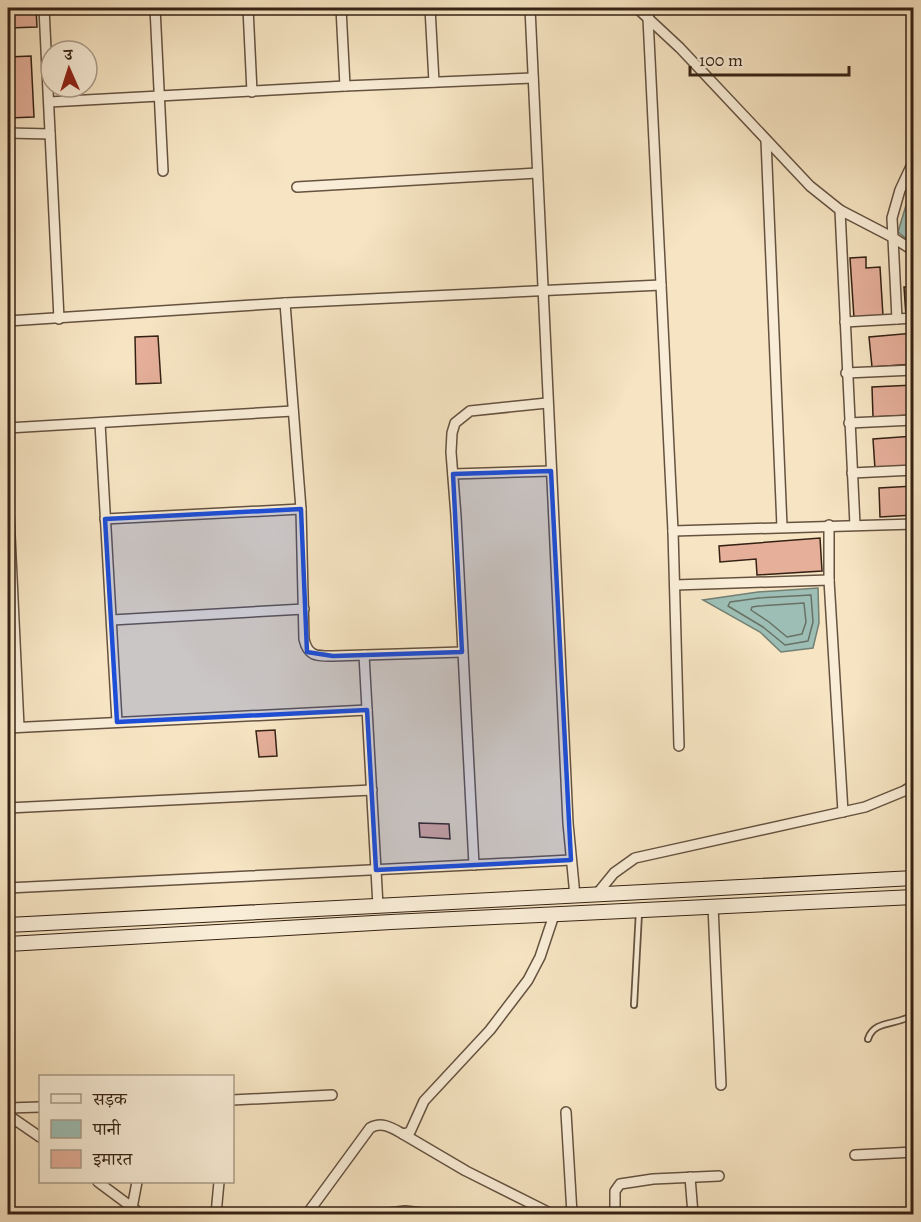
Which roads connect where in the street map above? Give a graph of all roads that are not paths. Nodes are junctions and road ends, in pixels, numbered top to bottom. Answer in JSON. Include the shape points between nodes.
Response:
{"nodes":[{"id":1,"x":44,"y":8,"type":"edge"},
{"id":2,"x":155,"y":8,"type":"edge"},
{"id":3,"x":248,"y":8,"type":"edge"},
{"id":4,"x":341,"y":8,"type":"edge"},
{"id":5,"x":430,"y":8,"type":"edge"},
{"id":6,"x":530,"y":8,"type":"edge"},
{"id":7,"x":637,"y":8,"type":"edge"},
{"id":8,"x":650,"y":8,"type":"edge"},
{"id":9,"x":648,"y":18,"type":"junction"},
{"id":10,"x":533,"y":78,"type":"junction"},
{"id":11,"x":434,"y":82,"type":"junction"},
{"id":12,"x":345,"y":86,"type":"junction"},
{"id":13,"x":252,"y":92,"type":"junction"},
{"id":14,"x":160,"y":97,"type":"junction"},
{"id":15,"x":49,"y":102,"type":"junction"},
{"id":16,"x":8,"y":133,"type":"edge"},
{"id":17,"x":50,"y":134,"type":"junction"},
{"id":18,"x":766,"y":140,"type":"junction"},
{"id":19,"x":914,"y":160,"type":"edge"},
{"id":20,"x":163,"y":171,"type":"dead end"},
{"id":21,"x":537,"y":173,"type":"junction"},
{"id":22,"x":297,"y":187,"type":"dead end"},
{"id":23,"x":840,"y":210,"type":"junction"},
{"id":24,"x":892,"y":237,"type":"junction"},
{"id":25,"x":914,"y":251,"type":"edge"},
{"id":26,"x":661,"y":285,"type":"junction"},
{"id":27,"x":543,"y":291,"type":"junction"},
{"id":28,"x":285,"y":303,"type":"junction"},
{"id":29,"x":914,"y":318,"type":"edge"},
{"id":30,"x":59,"y":319,"type":"junction"},
{"id":31,"x":897,"y":319,"type":"junction"},
{"id":32,"x":8,"y":321,"type":"edge"},
{"id":33,"x":845,"y":322,"type":"junction"},
{"id":34,"x":914,"y":370,"type":"edge"},
{"id":35,"x":846,"y":373,"type":"junction"},
{"id":36,"x":547,"y":403,"type":"junction"},
{"id":37,"x":293,"y":411,"type":"junction"},
{"id":38,"x":914,"y":420,"type":"edge"},
{"id":39,"x":100,"y":423,"type":"junction"},
{"id":40,"x":849,"y":423,"type":"junction"},
{"id":41,"x":8,"y":428,"type":"edge"},
{"id":42,"x":914,"y":470,"type":"edge"},
{"id":43,"x":551,"y":471,"type":"junction"},
{"id":44,"x":852,"y":473,"type":"junction"},
{"id":45,"x":453,"y":474,"type":"junction"},
{"id":46,"x":8,"y":492,"type":"edge"},
{"id":47,"x":301,"y":509,"type":"junction"},
{"id":48,"x":105,"y":519,"type":"junction"},
{"id":49,"x":914,"y":524,"type":"edge"},
{"id":50,"x":829,"y":525,"type":"junction"},
{"id":51,"x":855,"y":525,"type":"junction"},
{"id":52,"x":782,"y":527,"type":"junction"},
{"id":53,"x":673,"y":531,"type":"junction"},
{"id":54,"x":9,"y":537,"type":"edge"},
{"id":55,"x":829,"y":580,"type":"junction"},
{"id":56,"x":675,"y":585,"type":"junction"},
{"id":57,"x":303,"y":609,"type":"junction"},
{"id":58,"x":112,"y":620,"type":"junction"},
{"id":59,"x":11,"y":624,"type":"edge"},
{"id":60,"x":462,"y":652,"type":"junction"},
{"id":61,"x":364,"y":655,"type":"junction"},
{"id":62,"x":367,"y":710,"type":"junction"},
{"id":63,"x":117,"y":722,"type":"junction"},
{"id":64,"x":19,"y":727,"type":"junction"},
{"id":65,"x":8,"y":728,"type":"edge"},
{"id":66,"x":679,"y":746,"type":"dead end"},
{"id":67,"x":914,"y":785,"type":"edge"},
{"id":68,"x":372,"y":790,"type":"junction"},
{"id":69,"x":8,"y":808,"type":"edge"},
{"id":70,"x":843,"y":812,"type":"junction"},
{"id":71,"x":571,"y":860,"type":"junction"},
{"id":72,"x":474,"y":865,"type":"junction"},
{"id":73,"x":376,"y":870,"type":"junction"},
{"id":74,"x":914,"y":878,"type":"edge"},
{"id":75,"x":8,"y":888,"type":"edge"},
{"id":76,"x":596,"y":895,"type":"junction"},
{"id":77,"x":575,"y":896,"type":"junction"},
{"id":78,"x":911,"y":897,"type":"edge"},
{"id":79,"x":378,"y":906,"type":"junction"},
{"id":80,"x":713,"y":906,"type":"junction"},
{"id":81,"x":639,"y":910,"type":"junction"},
{"id":82,"x":554,"y":915,"type":"junction"},
{"id":83,"x":8,"y":925,"type":"edge"},
{"id":84,"x":914,"y":934,"type":"edge"},
{"id":85,"x":8,"y":944,"type":"edge"},
{"id":86,"x":634,"y":1005,"type":"dead end"},
{"id":87,"x":914,"y":1014,"type":"edge"},
{"id":88,"x":868,"y":1039,"type":"dead end"},
{"id":89,"x":721,"y":1085,"type":"dead end"},
{"id":90,"x":332,"y":1095,"type":"dead end"},
{"id":91,"x":234,"y":1100,"type":"edge"},
{"id":92,"x":39,"y":1107,"type":"edge"},
{"id":93,"x":8,"y":1108,"type":"edge"},
{"id":94,"x":566,"y":1112,"type":"dead end"},
{"id":95,"x":8,"y":1115,"type":"edge"},
{"id":96,"x":403,"y":1134,"type":"junction"},
{"id":97,"x":39,"y":1136,"type":"edge"},
{"id":98,"x":914,"y":1152,"type":"edge"},
{"id":99,"x":855,"y":1155,"type":"dead end"},
{"id":100,"x":719,"y":1176,"type":"dead end"},
{"id":101,"x":690,"y":1178,"type":"junction"},
{"id":102,"x":99,"y":1183,"type":"edge"},
{"id":103,"x":137,"y":1183,"type":"edge"},
{"id":104,"x":219,"y":1183,"type":"edge"},
{"id":105,"x":132,"y":1208,"type":"junction"},
{"id":106,"x":141,"y":1215,"type":"edge"},
{"id":107,"x":216,"y":1215,"type":"edge"},
{"id":108,"x":308,"y":1215,"type":"edge"},
{"id":109,"x":380,"y":1215,"type":"edge"},
{"id":110,"x":432,"y":1215,"type":"edge"},
{"id":111,"x":552,"y":1215,"type":"edge"},
{"id":112,"x":572,"y":1215,"type":"edge"},
{"id":113,"x":615,"y":1215,"type":"edge"},
{"id":114,"x":693,"y":1215,"type":"edge"}],
"edges":[{"from":1,"to":15,"type":"street"},
{"from":2,"to":14,"type":"street"},
{"from":3,"to":13,"type":"street"},
{"from":4,"to":12,"type":"street"},
{"from":5,"to":11,"type":"street"},
{"from":6,"to":10,"type":"street"},
{"from":7,"to":9,"type":"street"},
{"from":8,"to":9,"type":"street"},
{"from":9,"to":18,"type":"street"},
{"from":9,"to":26,"type":"street"},
{"from":10,"to":11,"type":"street"},
{"from":10,"to":21,"type":"street"},
{"from":11,"to":12,"type":"street"},
{"from":12,"to":13,"type":"street"},
{"from":13,"to":14,"type":"street"},
{"from":14,"to":15,"type":"street"},
{"from":14,"to":20,"type":"street"},
{"from":15,"to":17,"type":"street"},
{"from":16,"to":17,"type":"street"},
{"from":17,"to":30,"type":"street"},
{"from":18,"to":23,"type":"street","via":[[810,186]]},
{"from":18,"to":52,"type":"street"},
{"from":19,"to":24,"type":"street","via":[[892,218]]},
{"from":21,"to":22,"type":"street"},
{"from":21,"to":27,"type":"street"},
{"from":23,"to":24,"type":"street"},
{"from":23,"to":33,"type":"street"},
{"from":24,"to":25,"type":"street"},
{"from":24,"to":31,"type":"street"},
{"from":26,"to":27,"type":"street"},
{"from":26,"to":53,"type":"street"},
{"from":27,"to":28,"type":"street"},
{"from":27,"to":36,"type":"street"},
{"from":28,"to":30,"type":"street"},
{"from":28,"to":37,"type":"street"},
{"from":29,"to":31,"type":"street"},
{"from":30,"to":32,"type":"street"},
{"from":31,"to":33,"type":"street"},
{"from":33,"to":35,"type":"street"},
{"from":34,"to":35,"type":"street"},
{"from":35,"to":40,"type":"street"},
{"from":36,"to":43,"type":"street"},
{"from":36,"to":45,"type":"street","via":[[462,415],[452,433]]},
{"from":37,"to":39,"type":"street"},
{"from":37,"to":47,"type":"street"},
{"from":38,"to":40,"type":"street"},
{"from":39,"to":41,"type":"street"},
{"from":39,"to":48,"type":"street"},
{"from":40,"to":44,"type":"street"},
{"from":42,"to":44,"type":"street"},
{"from":43,"to":45,"type":"street"},
{"from":43,"to":71,"type":"street"},
{"from":44,"to":51,"type":"street"},
{"from":45,"to":60,"type":"street"},
{"from":46,"to":54,"type":"street"},
{"from":47,"to":48,"type":"street"},
{"from":47,"to":57,"type":"street"},
{"from":48,"to":58,"type":"street"},
{"from":49,"to":51,"type":"street"},
{"from":50,"to":51,"type":"street"},
{"from":50,"to":52,"type":"street"},
{"from":50,"to":55,"type":"street"},
{"from":52,"to":53,"type":"street"},
{"from":53,"to":56,"type":"street"},
{"from":54,"to":59,"type":"street"},
{"from":55,"to":56,"type":"street"},
{"from":55,"to":70,"type":"street"},
{"from":56,"to":66,"type":"street"},
{"from":57,"to":58,"type":"street"},
{"from":57,"to":61,"type":"street","via":[[304,639],[310,653]]},
{"from":58,"to":63,"type":"street"},
{"from":59,"to":64,"type":"street"},
{"from":60,"to":61,"type":"street"},
{"from":60,"to":72,"type":"street"},
{"from":61,"to":62,"type":"street"},
{"from":62,"to":63,"type":"street"},
{"from":62,"to":68,"type":"street"},
{"from":63,"to":64,"type":"street"},
{"from":64,"to":65,"type":"street"},
{"from":67,"to":70,"type":"street"},
{"from":68,"to":69,"type":"street"},
{"from":68,"to":73,"type":"street"},
{"from":70,"to":76,"type":"street","via":[[635,858],[614,873]]},
{"from":71,"to":72,"type":"street"},
{"from":71,"to":77,"type":"street"},
{"from":72,"to":73,"type":"street"},
{"from":73,"to":75,"type":"street"},
{"from":73,"to":79,"type":"street"},
{"from":74,"to":76,"type":"street"},
{"from":76,"to":77,"type":"street"},
{"from":77,"to":79,"type":"street"},
{"from":78,"to":80,"type":"street"},
{"from":78,"to":84,"type":"lane"},
{"from":79,"to":83,"type":"street"},
{"from":80,"to":81,"type":"street"},
{"from":80,"to":89,"type":"street"},
{"from":81,"to":82,"type":"street"},
{"from":81,"to":86,"type":"lane"},
{"from":82,"to":85,"type":"street"},
{"from":82,"to":96,"type":"street","via":[[528,980],[490,1030],[429,1096],[410,1132]]},
{"from":87,"to":88,"type":"lane","via":[[877,1026]]},
{"from":90,"to":91,"type":"street"},
{"from":92,"to":93,"type":"street"},
{"from":94,"to":112,"type":"street"},
{"from":95,"to":97,"type":"street"},
{"from":96,"to":108,"type":"street","via":[[385,1125],[370,1128]]},
{"from":96,"to":111,"type":"street"},
{"from":98,"to":99,"type":"street"},
{"from":100,"to":101,"type":"street"},
{"from":101,"to":113,"type":"street","via":[[620,1184],[615,1191]]},
{"from":101,"to":114,"type":"street"},
{"from":102,"to":105,"type":"street"},
{"from":103,"to":105,"type":"street"},
{"from":104,"to":107,"type":"street"},
{"from":105,"to":106,"type":"street"},
{"from":109,"to":110,"type":"street","via":[[405,1211]]}]}
